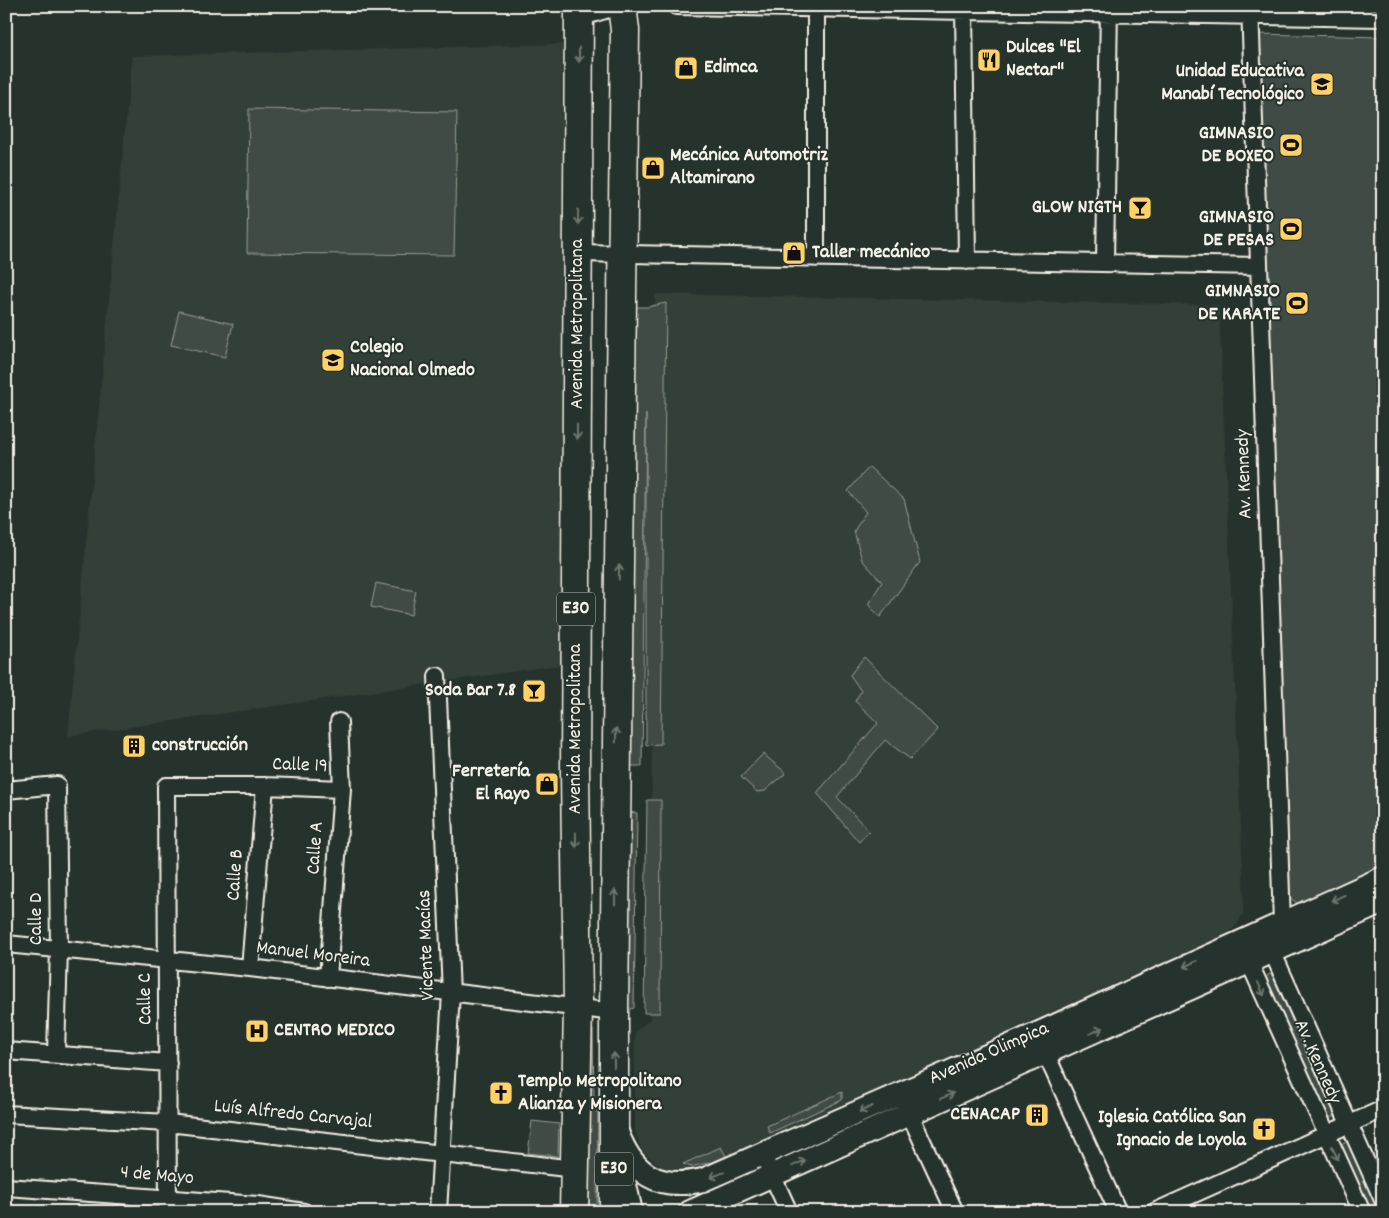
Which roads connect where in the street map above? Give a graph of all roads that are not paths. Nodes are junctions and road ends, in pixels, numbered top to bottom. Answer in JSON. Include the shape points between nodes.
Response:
{"nodes":[{"id":1,"x":620,"y":6,"type":"edge"},
{"id":2,"x":676,"y":6,"type":"edge"},
{"id":3,"x":816,"y":7,"type":"edge"},
{"id":4,"x":964,"y":9,"type":"edge"},
{"id":5,"x":1109,"y":10,"type":"edge"},
{"id":6,"x":1250,"y":11,"type":"edge"},
{"id":7,"x":579,"y":12,"type":"edge"},
{"id":8,"x":1383,"y":18,"type":"edge"},
{"id":9,"x":578,"y":253,"type":"junction"},
{"id":10,"x":622,"y":254,"type":"junction"},
{"id":11,"x":816,"y":258,"type":"junction"},
{"id":12,"x":967,"y":260,"type":"junction"},
{"id":13,"x":1105,"y":263,"type":"junction"},
{"id":14,"x":1259,"y":266,"type":"junction"},
{"id":15,"x":437,"y":676,"type":"dead end"},
{"id":16,"x":339,"y":722,"type":"dead end"},
{"id":17,"x":166,"y":786,"type":"joint"},
{"id":18,"x":264,"y":786,"type":"junction"},
{"id":19,"x":342,"y":789,"type":"junction"},
{"id":20,"x":6,"y":790,"type":"edge"},
{"id":21,"x":1383,"y":878,"type":"edge"},
{"id":22,"x":1383,"y":902,"type":"edge"},
{"id":23,"x":1272,"y":935,"type":"junction"},
{"id":24,"x":6,"y":944,"type":"edge"},
{"id":25,"x":59,"y":948,"type":"junction"},
{"id":26,"x":167,"y":959,"type":"junction"},
{"id":27,"x":1249,"y":962,"type":"junction"},
{"id":28,"x":250,"y":968,"type":"junction"},
{"id":29,"x":328,"y":978,"type":"junction"},
{"id":30,"x":451,"y":993,"type":"junction"},
{"id":31,"x":578,"y":1008,"type":"junction"},
{"id":32,"x":614,"y":1012,"type":"junction"},
{"id":33,"x":1041,"y":1044,"type":"junction"},
{"id":34,"x":6,"y":1051,"type":"edge"},
{"id":35,"x":56,"y":1054,"type":"junction"},
{"id":36,"x":168,"y":1063,"type":"junction"},
{"id":37,"x":905,"y":1103,"type":"junction"},
{"id":38,"x":1383,"y":1109,"type":"edge"},
{"id":39,"x":6,"y":1114,"type":"edge"},
{"id":40,"x":168,"y":1123,"type":"junction"},
{"id":41,"x":1348,"y":1124,"type":"junction"},
{"id":42,"x":615,"y":1126,"type":"junction"},
{"id":43,"x":1326,"y":1134,"type":"junction"},
{"id":44,"x":442,"y":1153,"type":"junction"},
{"id":45,"x":767,"y":1165,"type":"junction"},
{"id":46,"x":575,"y":1169,"type":"junction"},
{"id":47,"x":6,"y":1187,"type":"edge"},
{"id":48,"x":1383,"y":1200,"type":"edge"},
{"id":49,"x":168,"y":1205,"type":"edge"},
{"id":50,"x":304,"y":1212,"type":"edge"},
{"id":51,"x":438,"y":1212,"type":"edge"},
{"id":52,"x":574,"y":1212,"type":"edge"},
{"id":53,"x":614,"y":1212,"type":"edge"},
{"id":54,"x":630,"y":1212,"type":"edge"},
{"id":55,"x":690,"y":1212,"type":"edge"},
{"id":56,"x":789,"y":1212,"type":"edge"},
{"id":57,"x":954,"y":1212,"type":"edge"},
{"id":58,"x":1118,"y":1212,"type":"edge"},
{"id":59,"x":1154,"y":1212,"type":"edge"},
{"id":60,"x":1362,"y":1212,"type":"edge"}],
"edges":[{"from":1,"to":7,"type":"street"},
{"from":1,"to":10,"type":"highway","name":"Avenida Metropolitana","number":"E30","via":[[625,30]]},
{"from":2,"to":3,"type":"street"},
{"from":3,"to":4,"type":"street"},
{"from":3,"to":11,"type":"street"},
{"from":4,"to":5,"type":"street"},
{"from":4,"to":12,"type":"street"},
{"from":5,"to":6,"type":"street"},
{"from":5,"to":13,"type":"street"},
{"from":6,"to":8,"type":"street"},
{"from":6,"to":14,"type":"street","name":"Av. Kennedy"},
{"from":7,"to":9,"type":"highway","name":"Avenida Metropolitana","number":"E30","one_way":true},
{"from":9,"to":10,"type":"street"},
{"from":9,"to":31,"type":"highway","name":"Avenida Metropolitana","number":"E30","one_way":true,"via":[[575,772]]},
{"from":10,"to":11,"type":"street"},
{"from":32,"to":10,"type":"highway","name":"Avenida Metropolitana","number":"E30","one_way":true},
{"from":11,"to":12,"type":"street"},
{"from":12,"to":13,"type":"street"},
{"from":13,"to":14,"type":"street"},
{"from":14,"to":23,"type":"street","name":"Av. Kennedy"},
{"from":15,"to":30,"type":"street","name":"Vicente Macías"},
{"from":16,"to":19,"type":"street","name":"Calle A"},
{"from":17,"to":18,"type":"street","name":"Calle 19"},
{"from":17,"to":26,"type":"street","name":"Calle C"},
{"from":18,"to":19,"type":"street","name":"Calle 19"},
{"from":18,"to":28,"type":"street","name":"Calle B"},
{"from":19,"to":29,"type":"street","name":"Calle A"},
{"from":20,"to":25,"type":"street","name":"Calle D","via":[[58,784]]},
{"from":21,"to":23,"type":"street","name":"Avenida Olimpica","one_way":true},
{"from":22,"to":23,"type":"street","name":"Avenida Olimpica"},
{"from":23,"to":27,"type":"street","name":"Avenida Olimpica"},
{"from":23,"to":33,"type":"street","name":"Avenida Olimpica","one_way":true},
{"from":23,"to":41,"type":"street","name":"Av. Kennedy"},
{"from":24,"to":25,"type":"street","name":"Manuel Moreira"},
{"from":25,"to":26,"type":"street","name":"Manuel Moreira"},
{"from":25,"to":35,"type":"street","name":"Calle D"},
{"from":26,"to":28,"type":"street","name":"Manuel Moreira"},
{"from":26,"to":36,"type":"street","name":"Calle C"},
{"from":33,"to":27,"type":"street","name":"Avenida Olimpica","one_way":true},
{"from":27,"to":43,"type":"street","name":"Av. Kennedy","one_way":true},
{"from":28,"to":29,"type":"street","name":"Manuel Moreira"},
{"from":29,"to":30,"type":"street","name":"Manuel Moreira"},
{"from":30,"to":31,"type":"street","name":"Manuel Moreira"},
{"from":30,"to":44,"type":"street","name":"Vicente Macías"},
{"from":31,"to":32,"type":"street","name":"Manuel Moreira"},
{"from":31,"to":46,"type":"highway","name":"Avenida Metropolitana","number":"E30"},
{"from":42,"to":32,"type":"highway","name":"Avenida Metropolitana","number":"E30","one_way":true},
{"from":33,"to":37,"type":"street","name":"Avenida Olimpica"},
{"from":33,"to":58,"type":"street"},
{"from":34,"to":35,"type":"street"},
{"from":35,"to":36,"type":"street"},
{"from":36,"to":40,"type":"street","name":"Calle C"},
{"from":37,"to":45,"type":"street","name":"Avenida Olimpica"},
{"from":37,"to":57,"type":"street"},
{"from":38,"to":41,"type":"street"},
{"from":39,"to":40,"type":"street","name":"Luís Alfredo Carvajal"},
{"from":40,"to":44,"type":"street","name":"Luís Alfredo Carvajal"},
{"from":40,"to":49,"type":"street","name":"Calle C"},
{"from":41,"to":43,"type":"street"},
{"from":41,"to":48,"type":"street","name":"Av. Kennedy"},
{"from":45,"to":42,"type":"street","name":"Avenida Olimpica","one_way":true,"via":[[703,1180],[672,1184],[655,1180],[629,1157]]},
{"from":42,"to":53,"type":"highway","number":"E30"},
{"from":42,"to":54,"type":"street"},
{"from":43,"to":59,"type":"street"},
{"from":43,"to":60,"type":"street","name":"Av. Kennedy","one_way":true},
{"from":44,"to":46,"type":"street","name":"Luís Alfredo Carvajal"},
{"from":44,"to":51,"type":"street","name":"Vicente Macías"},
{"from":45,"to":55,"type":"street","name":"Avenida Olimpica"},
{"from":45,"to":56,"type":"street"},
{"from":46,"to":52,"type":"highway","name":"Avenida Metropolitana","number":"E30"},
{"from":47,"to":49,"type":"street","name":"4 de Mayo"},
{"from":49,"to":50,"type":"street","name":"4 de Mayo"}]}
